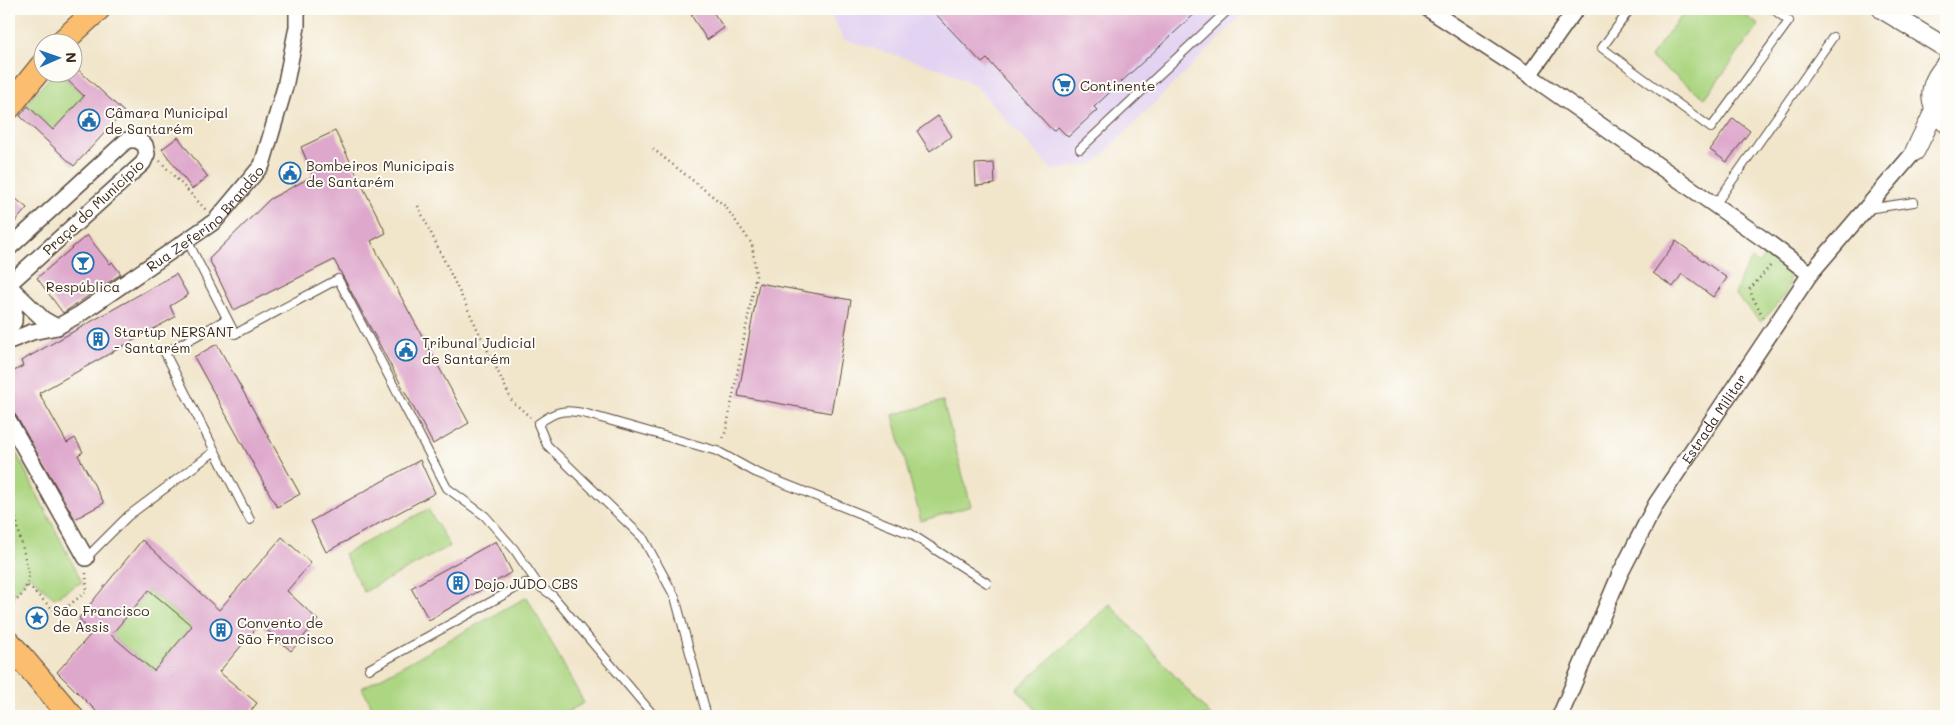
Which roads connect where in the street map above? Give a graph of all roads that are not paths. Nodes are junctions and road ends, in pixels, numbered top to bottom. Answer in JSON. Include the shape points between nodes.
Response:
{"nodes":[{"id":1,"x":98,"y":9,"type":"edge"},
{"id":2,"x":297,"y":9,"type":"edge"},
{"id":3,"x":1229,"y":9,"type":"edge"},
{"id":4,"x":1428,"y":9,"type":"edge"},
{"id":5,"x":1576,"y":9,"type":"edge"},
{"id":6,"x":1630,"y":9,"type":"edge"},
{"id":7,"x":1773,"y":9,"type":"edge"},
{"id":8,"x":1882,"y":9,"type":"edge"},
{"id":9,"x":73,"y":32,"type":"edge"},
{"id":10,"x":1922,"y":34,"type":"junction"},
{"id":11,"x":1833,"y":37,"type":"dead end"},
{"id":12,"x":1946,"y":48,"type":"edge"},
{"id":13,"x":1941,"y":71,"type":"edge"},
{"id":14,"x":1529,"y":75,"type":"junction"},
{"id":15,"x":32,"y":79,"type":"edge"},
{"id":16,"x":9,"y":108,"type":"edge"},
{"id":17,"x":1940,"y":116,"type":"edge"},
{"id":18,"x":1946,"y":132,"type":"edge"},
{"id":19,"x":1080,"y":149,"type":"dead end"},
{"id":20,"x":1915,"y":151,"type":"junction"},
{"id":21,"x":1914,"y":202,"type":"dead end"},
{"id":22,"x":1715,"y":205,"type":"junction"},
{"id":23,"x":1865,"y":210,"type":"junction"},
{"id":24,"x":187,"y":240,"type":"junction"},
{"id":25,"x":9,"y":248,"type":"edge"},
{"id":26,"x":1810,"y":274,"type":"junction"},
{"id":27,"x":11,"y":288,"type":"edge"},
{"id":28,"x":227,"y":319,"type":"junction"},
{"id":29,"x":57,"y":327,"type":"junction"},
{"id":30,"x":9,"y":329,"type":"edge"},
{"id":31,"x":9,"y":341,"type":"edge"},
{"id":32,"x":9,"y":421,"type":"edge"},
{"id":33,"x":215,"y":451,"type":"junction"},
{"id":34,"x":250,"y":520,"type":"dead end"},
{"id":35,"x":86,"y":558,"type":"joint"},
{"id":36,"x":986,"y":583,"type":"dead end"},
{"id":37,"x":539,"y":586,"type":"junction"},
{"id":38,"x":9,"y":643,"type":"edge"},
{"id":39,"x":369,"y":669,"type":"dead end"},
{"id":40,"x":71,"y":716,"type":"edge"},
{"id":41,"x":654,"y":716,"type":"edge"},
{"id":42,"x":707,"y":716,"type":"edge"},
{"id":43,"x":1560,"y":716,"type":"edge"}],
"edges":[{"from":1,"to":9,"type":"main road"},
{"from":2,"to":24,"type":"street","name":"Rua Zeferino Brandão","via":[[297,28],[285,87],[262,165],[215,220]]},
{"from":3,"to":19,"type":"lane"},
{"from":4,"to":14,"type":"street"},
{"from":5,"to":14,"type":"street"},
{"from":6,"to":7,"type":"lane","via":[[1602,48],[1711,128],[1789,21]]},
{"from":8,"to":10,"type":"street"},
{"from":10,"to":12,"type":"street"},
{"from":10,"to":13,"type":"street"},
{"from":11,"to":22,"type":"lane"},
{"from":13,"to":17,"type":"street","via":[[1931,94]]},
{"from":14,"to":22,"type":"street"},
{"from":15,"to":16,"type":"main road"},
{"from":17,"to":20,"type":"street","name":"Estrada Militar"},
{"from":18,"to":20,"type":"street","name":"Estrada Militar"},
{"from":20,"to":23,"type":"street","name":"Estrada Militar"},
{"from":21,"to":23,"type":"lane"},
{"from":22,"to":26,"type":"street"},
{"from":23,"to":26,"type":"street","name":"Estrada Militar"},
{"from":24,"to":28,"type":"lane"},
{"from":24,"to":29,"type":"street","name":"Rua Zeferino Brandão"},
{"from":25,"to":27,"type":"street","name":"Praça do Município","via":[[127,140],[137,140],[145,145],[147,154],[143,164]]},
{"from":26,"to":43,"type":"street","name":"Estrada Militar","via":[[1656,504],[1620,574]]},
{"from":27,"to":29,"type":"street","via":[[43,319]]},
{"from":27,"to":30,"type":"street","via":[[14,322]]},
{"from":28,"to":33,"type":"lane","via":[[165,353]]},
{"from":28,"to":37,"type":"lane","via":[[234,334],[338,278],[447,488],[485,516],[514,549]]},
{"from":29,"to":31,"type":"street","name":"Rua Zeferino Brandão"},
{"from":32,"to":35,"type":"street"},
{"from":33,"to":34,"type":"lane"},
{"from":33,"to":35,"type":"lane","via":[[128,516]]},
{"from":36,"to":42,"type":"lane","via":[[911,534],[755,472],[717,451],[570,410],[550,414],[538,424],[547,444],[643,538],[675,597]]},
{"from":37,"to":39,"type":"lane","via":[[525,583]]},
{"from":37,"to":41,"type":"lane","via":[[553,596]]},
{"from":38,"to":40,"type":"main road"}]}
